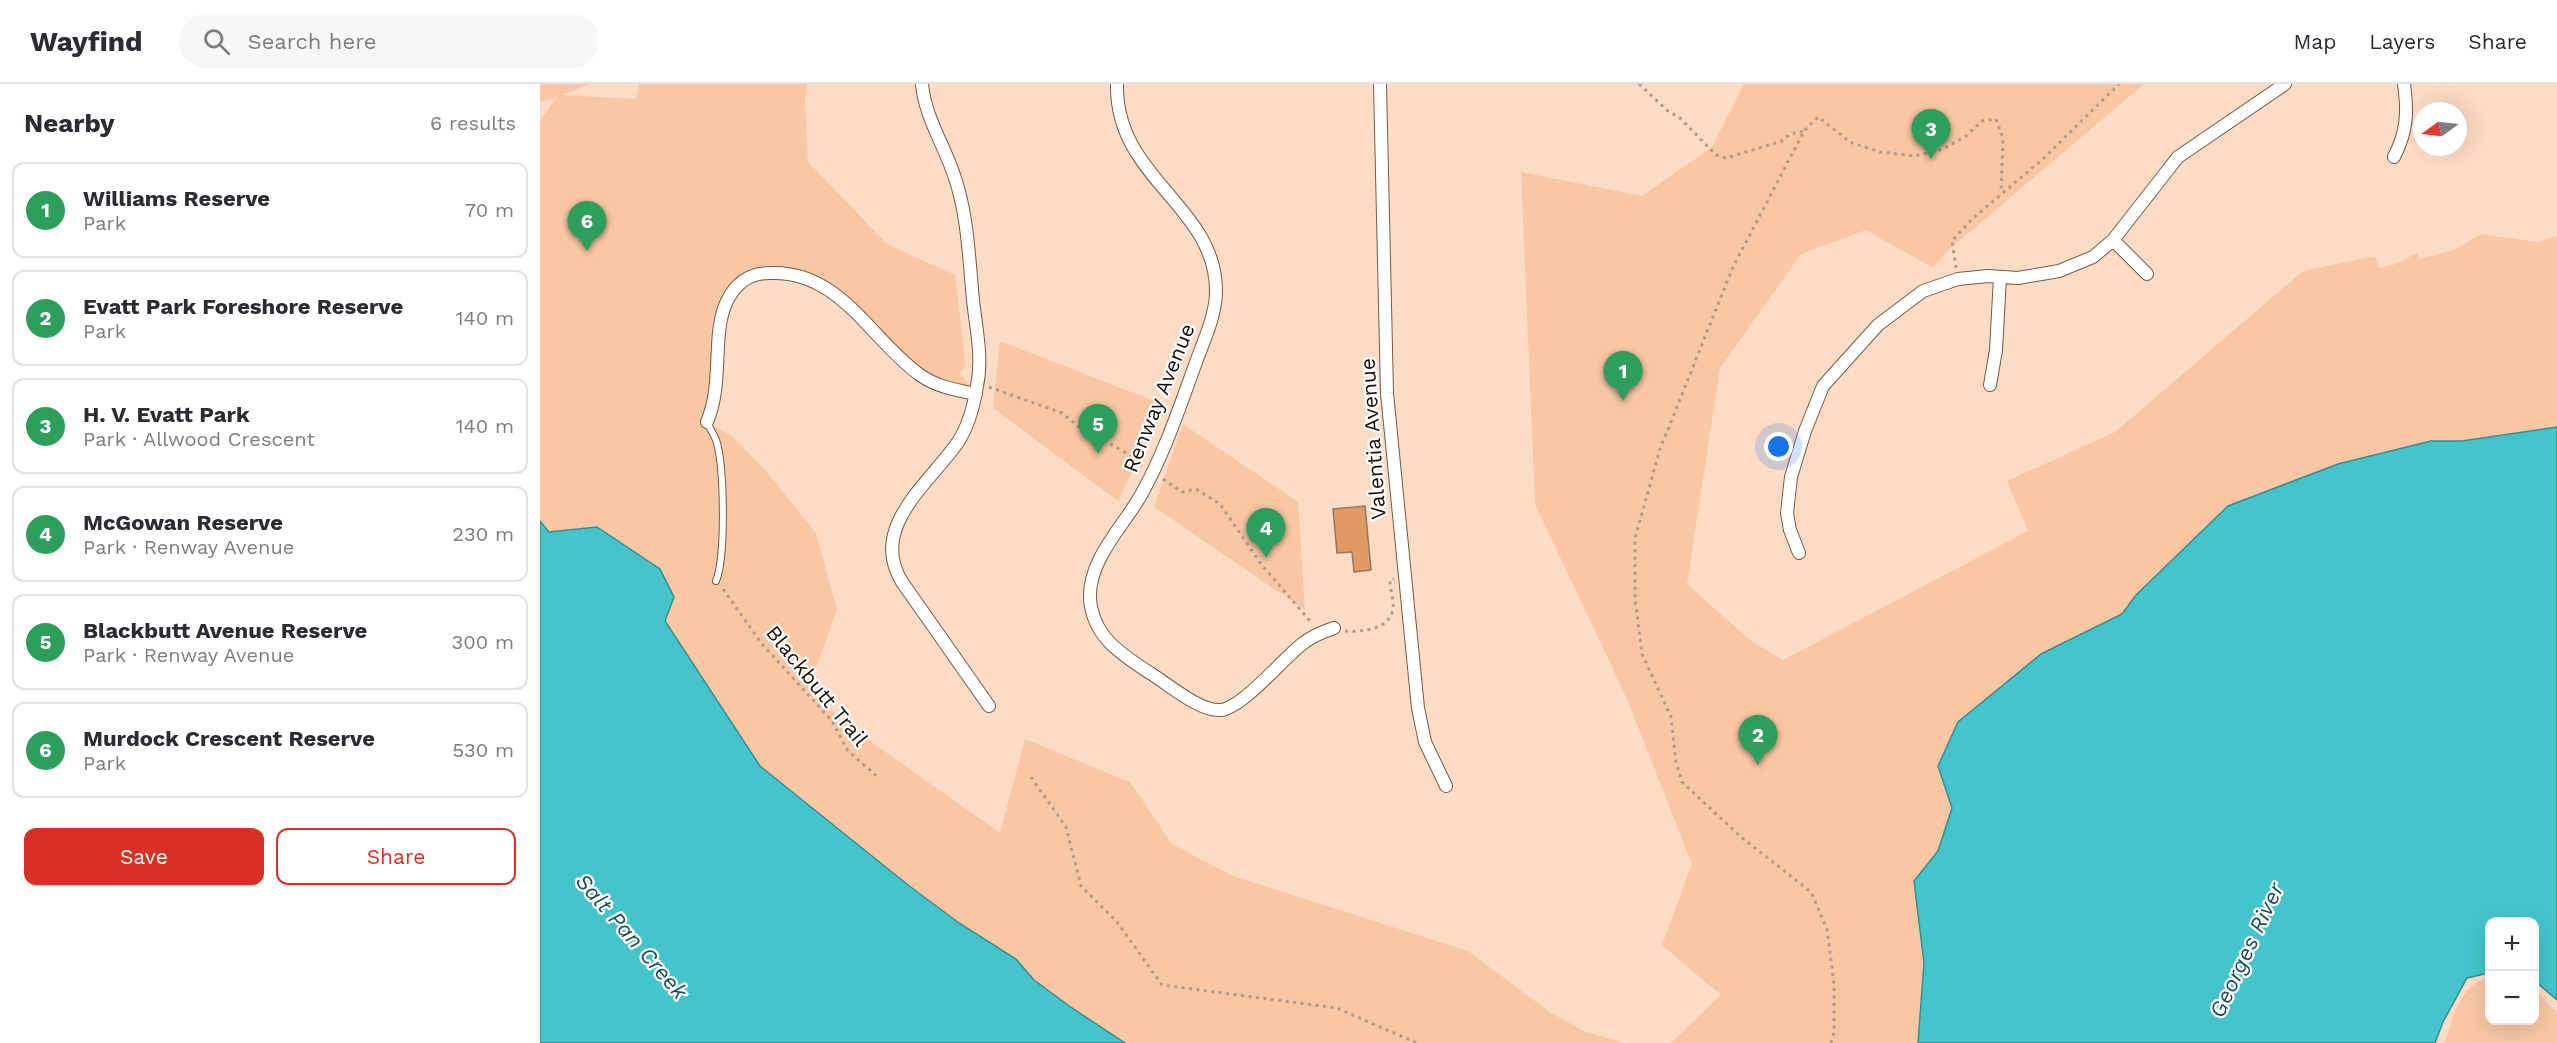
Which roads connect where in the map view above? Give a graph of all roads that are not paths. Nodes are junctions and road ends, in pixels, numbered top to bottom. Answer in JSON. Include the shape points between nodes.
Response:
{"nodes":[{"id":1,"x":922,"y":84,"type":"edge"},
{"id":2,"x":1117,"y":84,"type":"edge"},
{"id":3,"x":1380,"y":84,"type":"edge"},
{"id":4,"x":2285,"y":84,"type":"edge"},
{"id":5,"x":2404,"y":84,"type":"edge"},
{"id":6,"x":2394,"y":158,"type":"dead end"},
{"id":7,"x":2114,"y":240,"type":"junction"},
{"id":8,"x":2147,"y":274,"type":"dead end"},
{"id":9,"x":2000,"y":277,"type":"junction"},
{"id":10,"x":1990,"y":385,"type":"dead end"},
{"id":11,"x":977,"y":389,"type":"junction"},
{"id":12,"x":707,"y":422,"type":"joint"},
{"id":13,"x":1799,"y":553,"type":"dead end"},
{"id":14,"x":716,"y":581,"type":"road end"},
{"id":15,"x":1334,"y":628,"type":"road end"},
{"id":16,"x":989,"y":706,"type":"dead end"},
{"id":17,"x":1446,"y":786,"type":"dead end"}],
"edges":[{"from":1,"to":11,"type":"street","via":[[928,114],[950,163],[963,209],[979,353]]},
{"from":2,"to":15,"type":"street","name":"Renway Avenue","via":[[1127,138],[1144,166],[1201,234],[1208,249],[1215,278],[1215,306],[1153,473],[1095,568],[1092,613],[1112,647],[1198,704],[1221,710],[1240,701],[1309,639]]},
{"from":3,"to":17,"type":"street","name":"Valentia Avenue","via":[[1388,393],[1404,578],[1420,725]]},
{"from":4,"to":7,"type":"street","via":[[2178,157]]},
{"from":5,"to":6,"type":"street","via":[[2404,138]]},
{"from":7,"to":8,"type":"street"},
{"from":7,"to":9,"type":"street","via":[[2093,257],[2059,271]]},
{"from":9,"to":10,"type":"street"},
{"from":9,"to":13,"type":"street","via":[[1958,279],[1923,291],[1878,325],[1823,386],[1791,477],[1787,513]]},
{"from":11,"to":12,"type":"street","via":[[947,388],[922,376],[829,289],[804,277],[766,273],[739,283],[726,303],[720,330],[716,394]]},
{"from":11,"to":16,"type":"street","via":[[958,442],[905,509],[891,551],[892,563],[902,582]]},
{"from":12,"to":14,"type":"lane","via":[[717,441],[721,489],[723,554]]}]}
